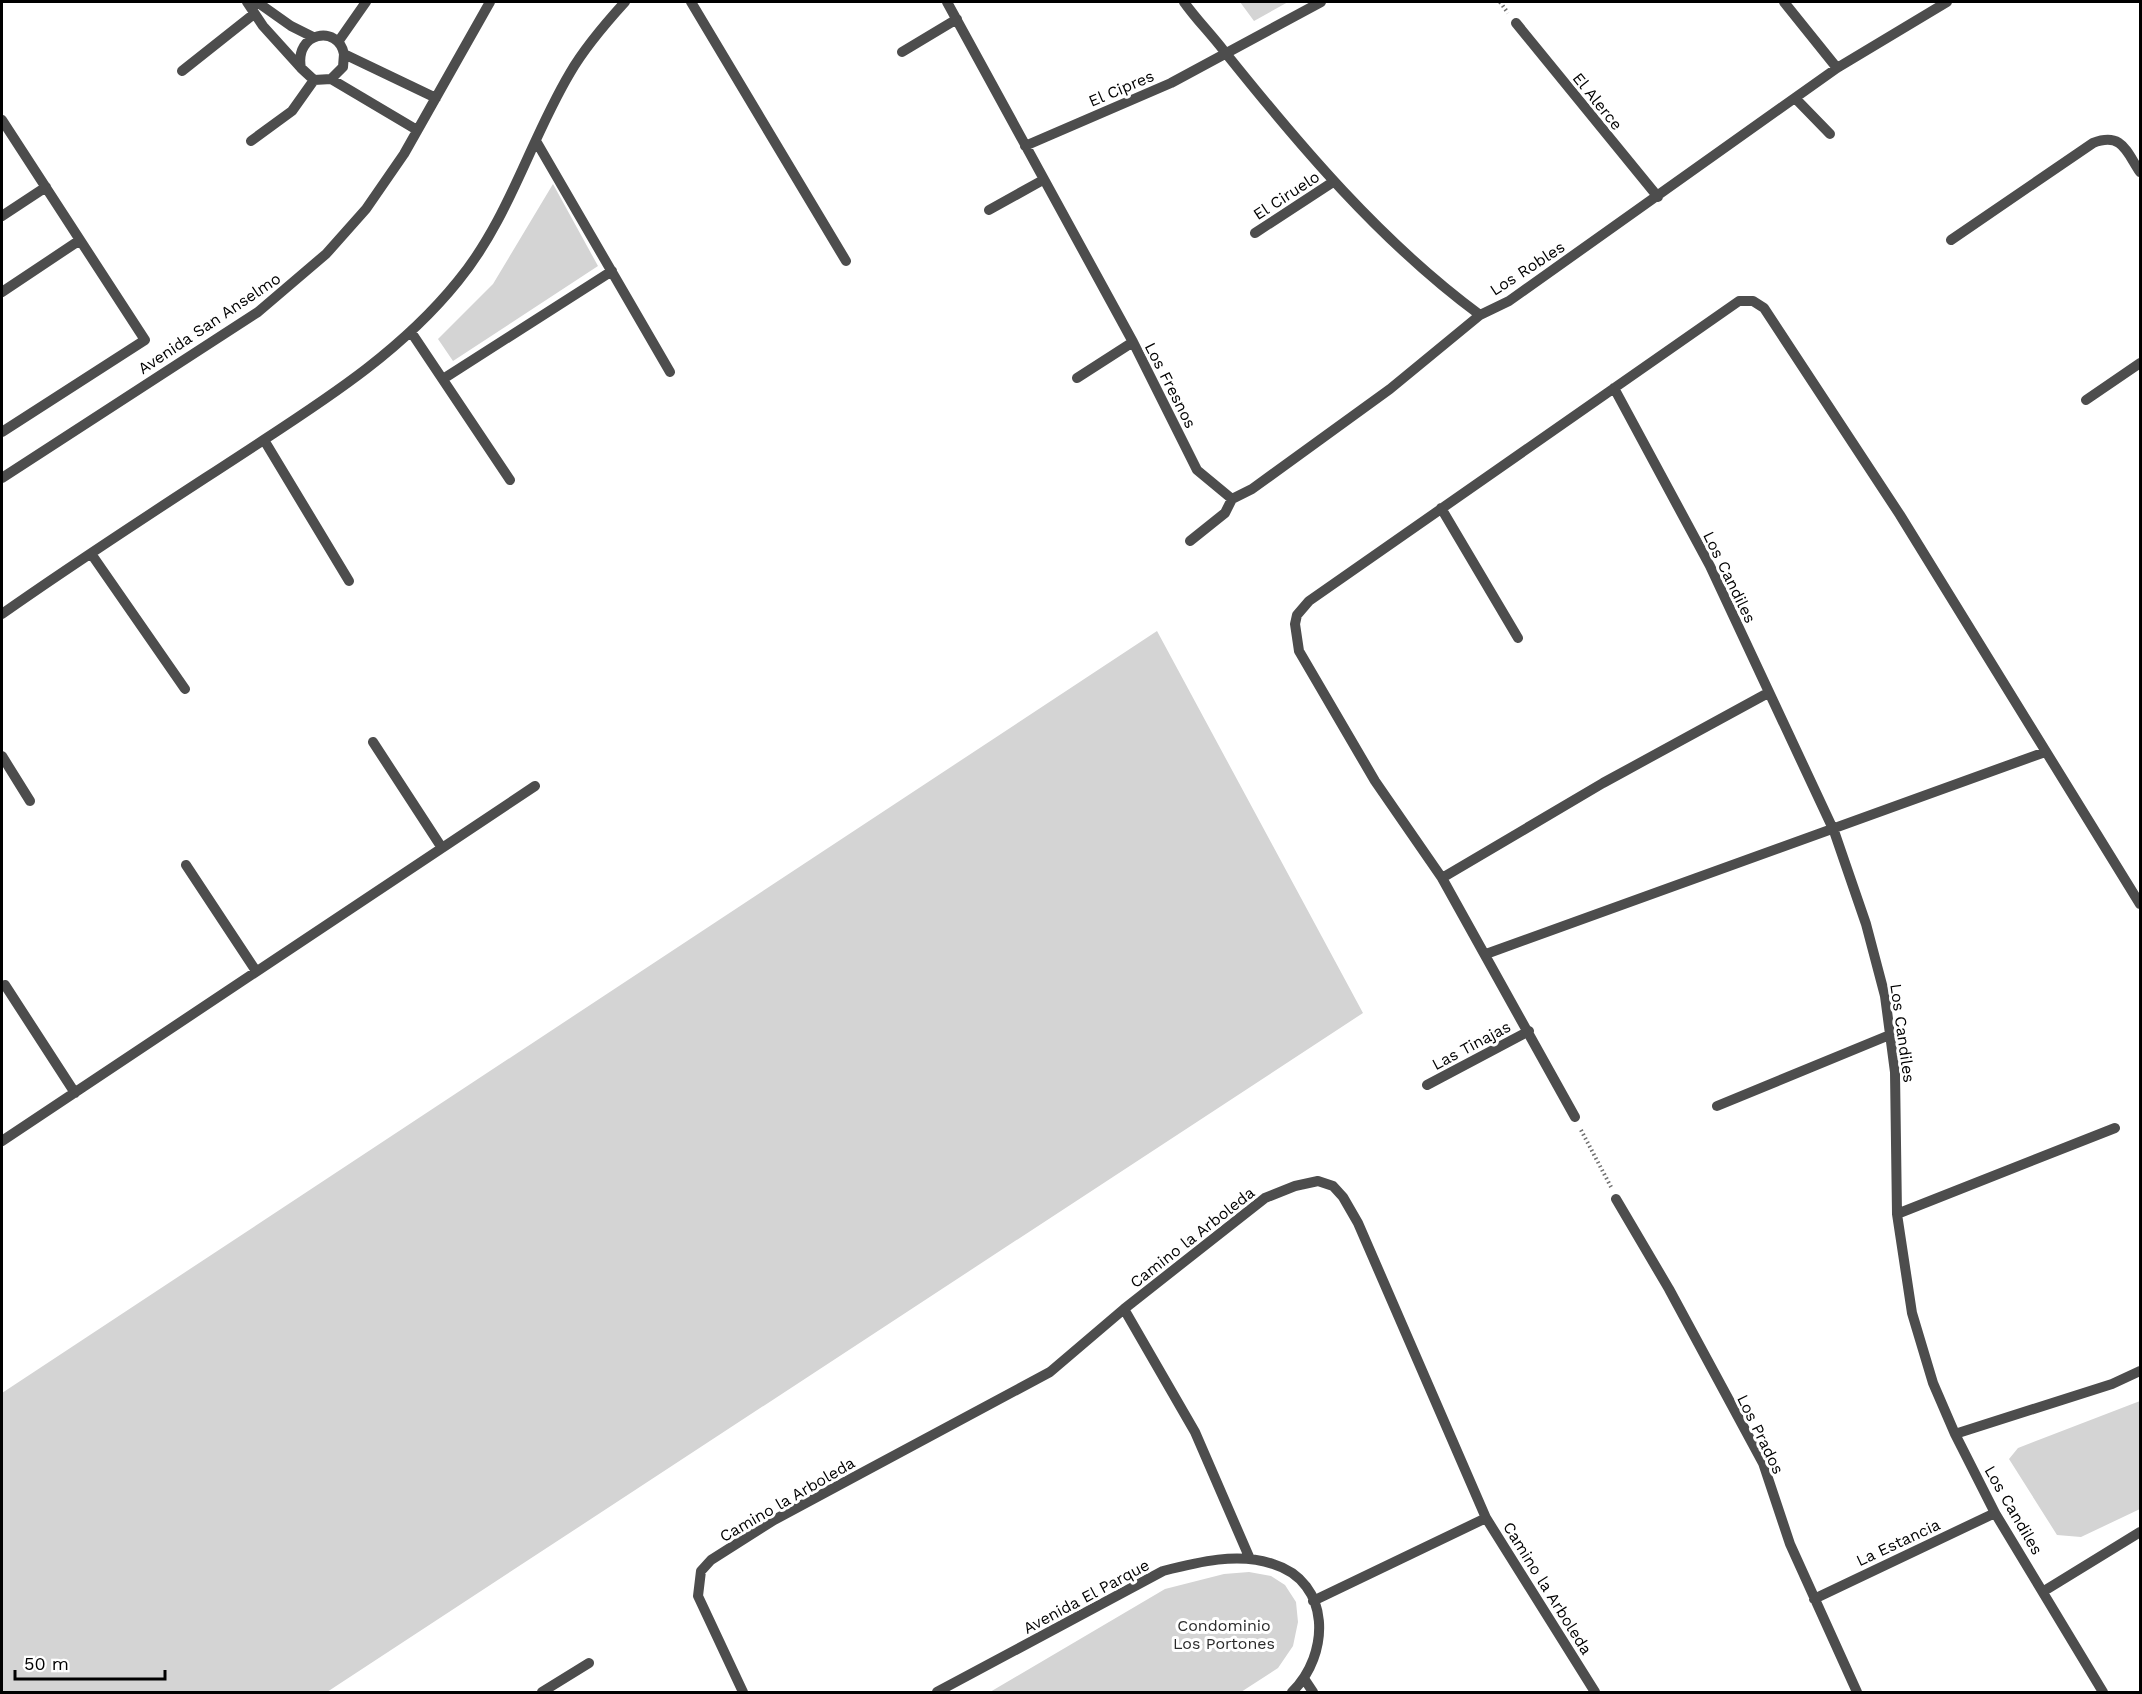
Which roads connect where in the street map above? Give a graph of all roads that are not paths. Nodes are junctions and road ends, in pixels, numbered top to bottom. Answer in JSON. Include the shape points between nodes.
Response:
{"nodes":[{"id":1,"x":247,"y":2,"type":"edge"},
{"id":2,"x":257,"y":2,"type":"edge"},
{"id":3,"x":366,"y":2,"type":"edge"},
{"id":4,"x":490,"y":2,"type":"edge"},
{"id":5,"x":625,"y":2,"type":"edge"},
{"id":6,"x":691,"y":2,"type":"edge"},
{"id":7,"x":947,"y":2,"type":"edge"},
{"id":8,"x":1321,"y":2,"type":"edge"},
{"id":9,"x":1784,"y":2,"type":"edge"},
{"id":10,"x":1947,"y":2,"type":"edge"},
{"id":11,"x":1189,"y":3,"type":"edge"},
{"id":12,"x":254,"y":14,"type":"junction"},
{"id":13,"x":957,"y":19,"type":"junction"},
{"id":14,"x":1516,"y":23,"type":"dead end"},
{"id":15,"x":313,"y":37,"type":"junction"},
{"id":16,"x":338,"y":42,"type":"junction"},
{"id":17,"x":902,"y":52,"type":"dead end"},
{"id":18,"x":1226,"y":53,"type":"junction"},
{"id":19,"x":344,"y":54,"type":"junction"},
{"id":20,"x":301,"y":68,"type":"junction"},
{"id":21,"x":1837,"y":68,"type":"junction"},
{"id":22,"x":182,"y":71,"type":"dead end"},
{"id":23,"x":331,"y":79,"type":"junction"},
{"id":24,"x":314,"y":80,"type":"junction"},
{"id":25,"x":436,"y":98,"type":"junction"},
{"id":26,"x":1795,"y":98,"type":"junction"},
{"id":27,"x":2,"y":120,"type":"edge"},
{"id":28,"x":417,"y":130,"type":"junction"},
{"id":29,"x":1830,"y":134,"type":"dead end"},
{"id":30,"x":251,"y":141,"type":"dead end"},
{"id":31,"x":536,"y":141,"type":"junction"},
{"id":32,"x":1025,"y":146,"type":"junction"},
{"id":33,"x":2140,"y":172,"type":"edge"},
{"id":34,"x":1043,"y":180,"type":"junction"},
{"id":35,"x":1333,"y":182,"type":"junction"},
{"id":36,"x":46,"y":187,"type":"junction"},
{"id":37,"x":1658,"y":197,"type":"junction"},
{"id":38,"x":989,"y":210,"type":"dead end"},
{"id":39,"x":2,"y":216,"type":"edge"},
{"id":40,"x":1255,"y":233,"type":"dead end"},
{"id":41,"x":80,"y":240,"type":"junction"},
{"id":42,"x":1951,"y":240,"type":"dead end"},
{"id":43,"x":846,"y":261,"type":"dead end"},
{"id":44,"x":612,"y":271,"type":"junction"},
{"id":45,"x":2,"y":292,"type":"edge"},
{"id":46,"x":1480,"y":315,"type":"junction"},
{"id":47,"x":411,"y":332,"type":"junction"},
{"id":48,"x":1133,"y":342,"type":"junction"},
{"id":49,"x":2140,"y":363,"type":"edge"},
{"id":50,"x":670,"y":372,"type":"dead end"},
{"id":51,"x":1077,"y":378,"type":"dead end"},
{"id":52,"x":443,"y":379,"type":"junction"},
{"id":53,"x":1614,"y":388,"type":"junction"},
{"id":54,"x":2086,"y":400,"type":"dead end"},
{"id":55,"x":2,"y":432,"type":"edge"},
{"id":56,"x":264,"y":440,"type":"junction"},
{"id":57,"x":2,"y":478,"type":"edge"},
{"id":58,"x":510,"y":480,"type":"dead end"},
{"id":59,"x":1232,"y":499,"type":"junction"},
{"id":60,"x":1442,"y":508,"type":"junction"},
{"id":61,"x":1190,"y":541,"type":"dead end"},
{"id":62,"x":92,"y":555,"type":"junction"},
{"id":63,"x":350,"y":581,"type":"dead end"},
{"id":64,"x":2,"y":614,"type":"edge"},
{"id":65,"x":1518,"y":638,"type":"dead end"},
{"id":66,"x":185,"y":689,"type":"dead end"},
{"id":67,"x":1767,"y":693,"type":"junction"},
{"id":68,"x":373,"y":741,"type":"dead end"},
{"id":69,"x":2045,"y":752,"type":"junction"},
{"id":70,"x":2,"y":756,"type":"edge"},
{"id":71,"x":535,"y":786,"type":"dead end"},
{"id":72,"x":30,"y":801,"type":"dead end"},
{"id":73,"x":1834,"y":831,"type":"junction"},
{"id":74,"x":442,"y":848,"type":"junction"},
{"id":75,"x":186,"y":865,"type":"dead end"},
{"id":76,"x":1442,"y":878,"type":"junction"},
{"id":77,"x":2140,"y":904,"type":"edge"},
{"id":78,"x":1486,"y":954,"type":"junction"},
{"id":79,"x":256,"y":971,"type":"junction"},
{"id":80,"x":5,"y":985,"type":"dead end"},
{"id":81,"x":1529,"y":1031,"type":"junction"},
{"id":82,"x":1892,"y":1034,"type":"junction"},
{"id":83,"x":1427,"y":1085,"type":"dead end"},
{"id":84,"x":75,"y":1093,"type":"junction"},
{"id":85,"x":1717,"y":1106,"type":"dead end"},
{"id":86,"x":1575,"y":1117,"type":"road end"},
{"id":87,"x":2115,"y":1128,"type":"dead end"},
{"id":88,"x":2,"y":1141,"type":"edge"},
{"id":89,"x":1616,"y":1199,"type":"road end"},
{"id":90,"x":1898,"y":1214,"type":"junction"},
{"id":91,"x":1124,"y":1309,"type":"junction"},
{"id":92,"x":2140,"y":1371,"type":"edge"},
{"id":93,"x":1955,"y":1434,"type":"junction"},
{"id":94,"x":1995,"y":1513,"type":"junction"},
{"id":95,"x":1486,"y":1518,"type":"junction"},
{"id":96,"x":2140,"y":1532,"type":"edge"},
{"id":97,"x":1250,"y":1559,"type":"junction"},
{"id":98,"x":2044,"y":1591,"type":"junction"},
{"id":99,"x":1814,"y":1599,"type":"junction"},
{"id":100,"x":1313,"y":1601,"type":"junction"},
{"id":101,"x":590,"y":1663,"type":"dead end"},
{"id":102,"x":1305,"y":1680,"type":"junction"},
{"id":103,"x":542,"y":1692,"type":"edge"},
{"id":104,"x":743,"y":1692,"type":"edge"},
{"id":105,"x":937,"y":1692,"type":"edge"},
{"id":106,"x":1292,"y":1692,"type":"edge"},
{"id":107,"x":1313,"y":1692,"type":"edge"},
{"id":108,"x":1596,"y":1692,"type":"edge"},
{"id":109,"x":1857,"y":1692,"type":"edge"},
{"id":110,"x":2103,"y":1692,"type":"edge"}],
"edges":[{"from":1,"to":12,"type":"street"},
{"from":2,"to":15,"type":"street"},
{"from":3,"to":16,"type":"street"},
{"from":4,"to":25,"type":"street","name":"Avenida San Anselmo"},
{"from":5,"to":31,"type":"street","via":[[570,73]]},
{"from":6,"to":43,"type":"street"},
{"from":7,"to":13,"type":"street","name":"Los Fresnos"},
{"from":8,"to":18,"type":"street","name":"El Cipres"},
{"from":9,"to":21,"type":"street"},
{"from":10,"to":21,"type":"street","name":"Los Robles"},
{"from":11,"to":18,"type":"street","name":"Los Robles"},
{"from":12,"to":20,"type":"street"},
{"from":12,"to":22,"type":"street"},
{"from":13,"to":17,"type":"street"},
{"from":13,"to":32,"type":"street","name":"Los Fresnos"},
{"from":14,"to":37,"type":"street","name":"El Alerce"},
{"from":15,"to":16,"type":"street","via":[[322,35]]},
{"from":15,"to":20,"type":"street","via":[[301,50]]},
{"from":16,"to":19,"type":"street"},
{"from":18,"to":32,"type":"street","name":"El Cipres","via":[[1171,83]]},
{"from":18,"to":35,"type":"street","name":"Los Robles"},
{"from":19,"to":23,"type":"street","via":[[343,67]]},
{"from":19,"to":25,"type":"street"},
{"from":20,"to":24,"type":"street"},
{"from":21,"to":26,"type":"street","name":"Los Robles"},
{"from":23,"to":24,"type":"street"},
{"from":23,"to":28,"type":"street"},
{"from":24,"to":30,"type":"street","via":[[292,111]]},
{"from":25,"to":28,"type":"street","name":"Avenida San Anselmo"},
{"from":26,"to":29,"type":"street"},
{"from":26,"to":37,"type":"street","name":"Los Robles"},
{"from":27,"to":36,"type":"street"},
{"from":28,"to":57,"type":"street","name":"Avenida San Anselmo","via":[[386,182],[347,232],[282,294]]},
{"from":31,"to":44,"type":"street"},
{"from":31,"to":47,"type":"street","via":[[504,209],[472,261]]},
{"from":32,"to":34,"type":"street","name":"Los Fresnos"},
{"from":33,"to":42,"type":"street","via":[[2121,143],[2111,139],[2092,143]]},
{"from":34,"to":38,"type":"street"},
{"from":34,"to":48,"type":"street","name":"Los Fresnos"},
{"from":35,"to":40,"type":"street","name":"El Ciruelo"},
{"from":35,"to":46,"type":"street","name":"Los Robles","via":[[1446,290]]},
{"from":36,"to":39,"type":"street"},
{"from":36,"to":41,"type":"street"},
{"from":37,"to":46,"type":"street","name":"Los Robles","via":[[1509,302]]},
{"from":41,"to":45,"type":"street"},
{"from":41,"to":55,"type":"street","via":[[145,340]]},
{"from":44,"to":50,"type":"street"},
{"from":44,"to":52,"type":"street"},
{"from":46,"to":59,"type":"street","via":[[1390,389],[1252,489]]},
{"from":47,"to":52,"type":"street"},
{"from":47,"to":56,"type":"street","via":[[372,366]]},
{"from":48,"to":51,"type":"street"},
{"from":48,"to":59,"type":"street","name":"Los Fresnos","via":[[1197,470]]},
{"from":49,"to":54,"type":"street"},
{"from":52,"to":58,"type":"street"},
{"from":53,"to":60,"type":"street"},
{"from":53,"to":67,"type":"street","name":"Los Candiles","via":[[1710,566]]},
{"from":53,"to":69,"type":"street","via":[[1732,304],[1747,300],[1764,308],[1907,525]]},
{"from":56,"to":62,"type":"street"},
{"from":56,"to":63,"type":"street"},
{"from":59,"to":61,"type":"street","via":[[1225,513]]},
{"from":60,"to":65,"type":"street"},
{"from":60,"to":76,"type":"street","via":[[1308,601],[1297,615],[1294,633],[1299,651],[1375,781]]},
{"from":62,"to":64,"type":"street"},
{"from":62,"to":66,"type":"street"},
{"from":67,"to":73,"type":"street","name":"Los Candiles"},
{"from":67,"to":76,"type":"street"},
{"from":68,"to":74,"type":"street"},
{"from":69,"to":73,"type":"street"},
{"from":69,"to":77,"type":"street"},
{"from":70,"to":72,"type":"street"},
{"from":71,"to":74,"type":"street"},
{"from":73,"to":78,"type":"street"},
{"from":73,"to":82,"type":"street","name":"Los Candiles","via":[[1876,958]]},
{"from":74,"to":79,"type":"street"},
{"from":75,"to":79,"type":"street"},
{"from":76,"to":78,"type":"street"},
{"from":78,"to":81,"type":"street"},
{"from":79,"to":84,"type":"street"},
{"from":80,"to":84,"type":"street"},
{"from":81,"to":83,"type":"street","name":"Las Tinajas"},
{"from":81,"to":86,"type":"street"},
{"from":82,"to":85,"type":"street"},
{"from":82,"to":90,"type":"street","name":"Los Candiles"},
{"from":84,"to":88,"type":"street"},
{"from":87,"to":90,"type":"street"},
{"from":89,"to":99,"type":"street","name":"Los Prados","via":[[1762,1463]]},
{"from":90,"to":93,"type":"street","name":"Los Candiles","via":[[1912,1313],[1933,1383]]},
{"from":91,"to":95,"type":"street","name":"Camino la Arboleda","via":[[1265,1198],[1318,1181],[1333,1186],[1358,1223]]},
{"from":91,"to":97,"type":"street","via":[[1195,1432]]},
{"from":91,"to":104,"type":"street","name":"Camino la Arboleda","via":[[1050,1372],[774,1520],[711,1560],[701,1571],[698,1596]]},
{"from":92,"to":93,"type":"street","via":[[2112,1384]]},
{"from":93,"to":94,"type":"street","name":"Los Candiles"},
{"from":94,"to":98,"type":"street","name":"Los Candiles"},
{"from":94,"to":99,"type":"street","name":"La Estancia"},
{"from":95,"to":100,"type":"street"},
{"from":95,"to":108,"type":"street","name":"Camino la Arboleda"},
{"from":96,"to":98,"type":"street"},
{"from":97,"to":100,"type":"street","name":"Avenida El Parque","via":[[1274,1564],[1300,1578]]},
{"from":97,"to":105,"type":"street","name":"Avenida El Parque","via":[[1202,1561],[1163,1571]]},
{"from":98,"to":110,"type":"street","name":"Los Candiles"},
{"from":99,"to":109,"type":"street","name":"Los Prados"},
{"from":100,"to":102,"type":"street","name":"Avenida El Parque","via":[[1321,1622],[1317,1655]]},
{"from":101,"to":103,"type":"street"},
{"from":102,"to":106,"type":"street","name":"Avenida El Parque"},
{"from":102,"to":107,"type":"street"}]}
